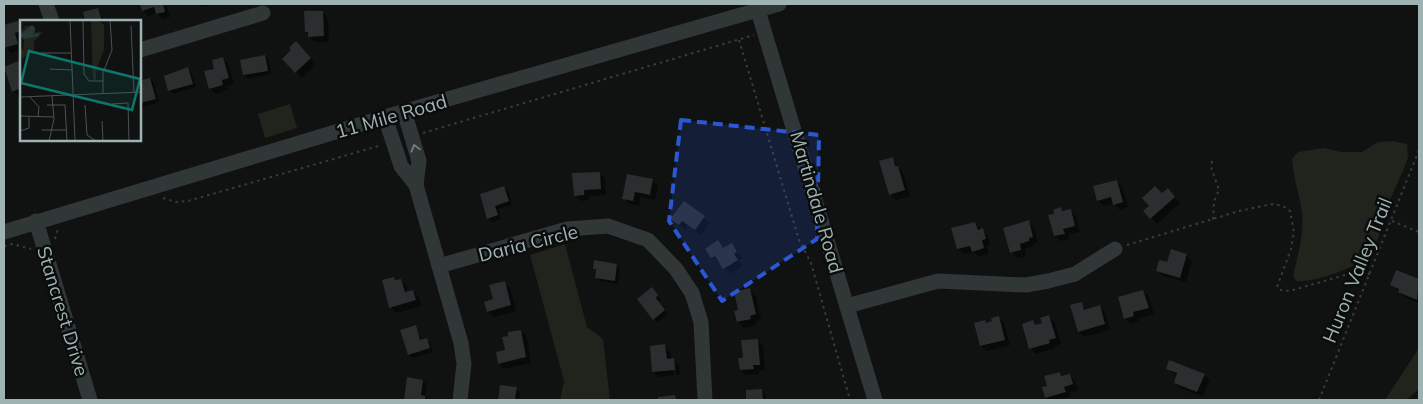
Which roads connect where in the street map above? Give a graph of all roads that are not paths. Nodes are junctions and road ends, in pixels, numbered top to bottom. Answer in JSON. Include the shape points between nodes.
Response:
{"nodes":[{"id":1,"x":46,"y":4,"type":"edge"},
{"id":2,"x":779,"y":4,"type":"edge"},
{"id":3,"x":757,"y":7,"type":"edge"},
{"id":4,"x":264,"y":13,"type":"dead end"},
{"id":5,"x":52,"y":20,"type":"edge"},
{"id":6,"x":141,"y":50,"type":"edge"},
{"id":7,"x":404,"y":111,"type":"junction"},
{"id":8,"x":385,"y":117,"type":"junction"},
{"id":9,"x":416,"y":185,"type":"junction"},
{"id":10,"x":36,"y":222,"type":"junction"},
{"id":11,"x":4,"y":232,"type":"edge"},
{"id":12,"x":1115,"y":249,"type":"road end"},
{"id":13,"x":439,"y":266,"type":"junction"},
{"id":14,"x":847,"y":306,"type":"junction"},
{"id":15,"x":90,"y":400,"type":"edge"},
{"id":16,"x":460,"y":400,"type":"edge"},
{"id":17,"x":705,"y":400,"type":"edge"},
{"id":18,"x":875,"y":400,"type":"edge"}],
"edges":[{"from":1,"to":5,"type":"street"},
{"from":2,"to":3,"type":"street","name":"11 Mile Road"},
{"from":3,"to":7,"type":"street","name":"11 Mile Road"},
{"from":3,"to":14,"type":"street","name":"Martindale Road"},
{"from":4,"to":6,"type":"street"},
{"from":7,"to":8,"type":"street","name":"11 Mile Road"},
{"from":9,"to":7,"type":"street","one_way":true,"via":[[419,161]]},
{"from":8,"to":9,"type":"street","via":[[400,166]]},
{"from":8,"to":10,"type":"street","name":"11 Mile Road"},
{"from":9,"to":13,"type":"street"},
{"from":10,"to":11,"type":"street","name":"11 Mile Road"},
{"from":10,"to":15,"type":"street","name":"Stancrest Drive"},
{"from":12,"to":14,"type":"street","via":[[1075,274],[1048,282],[1026,285],[938,281]]},
{"from":13,"to":16,"type":"street","via":[[464,354]]},
{"from":13,"to":17,"type":"street","name":"Daria Circle","via":[[567,229],[608,226],[648,240],[676,269],[692,293],[701,322]]},
{"from":14,"to":18,"type":"street","name":"Martindale Road"}]}
